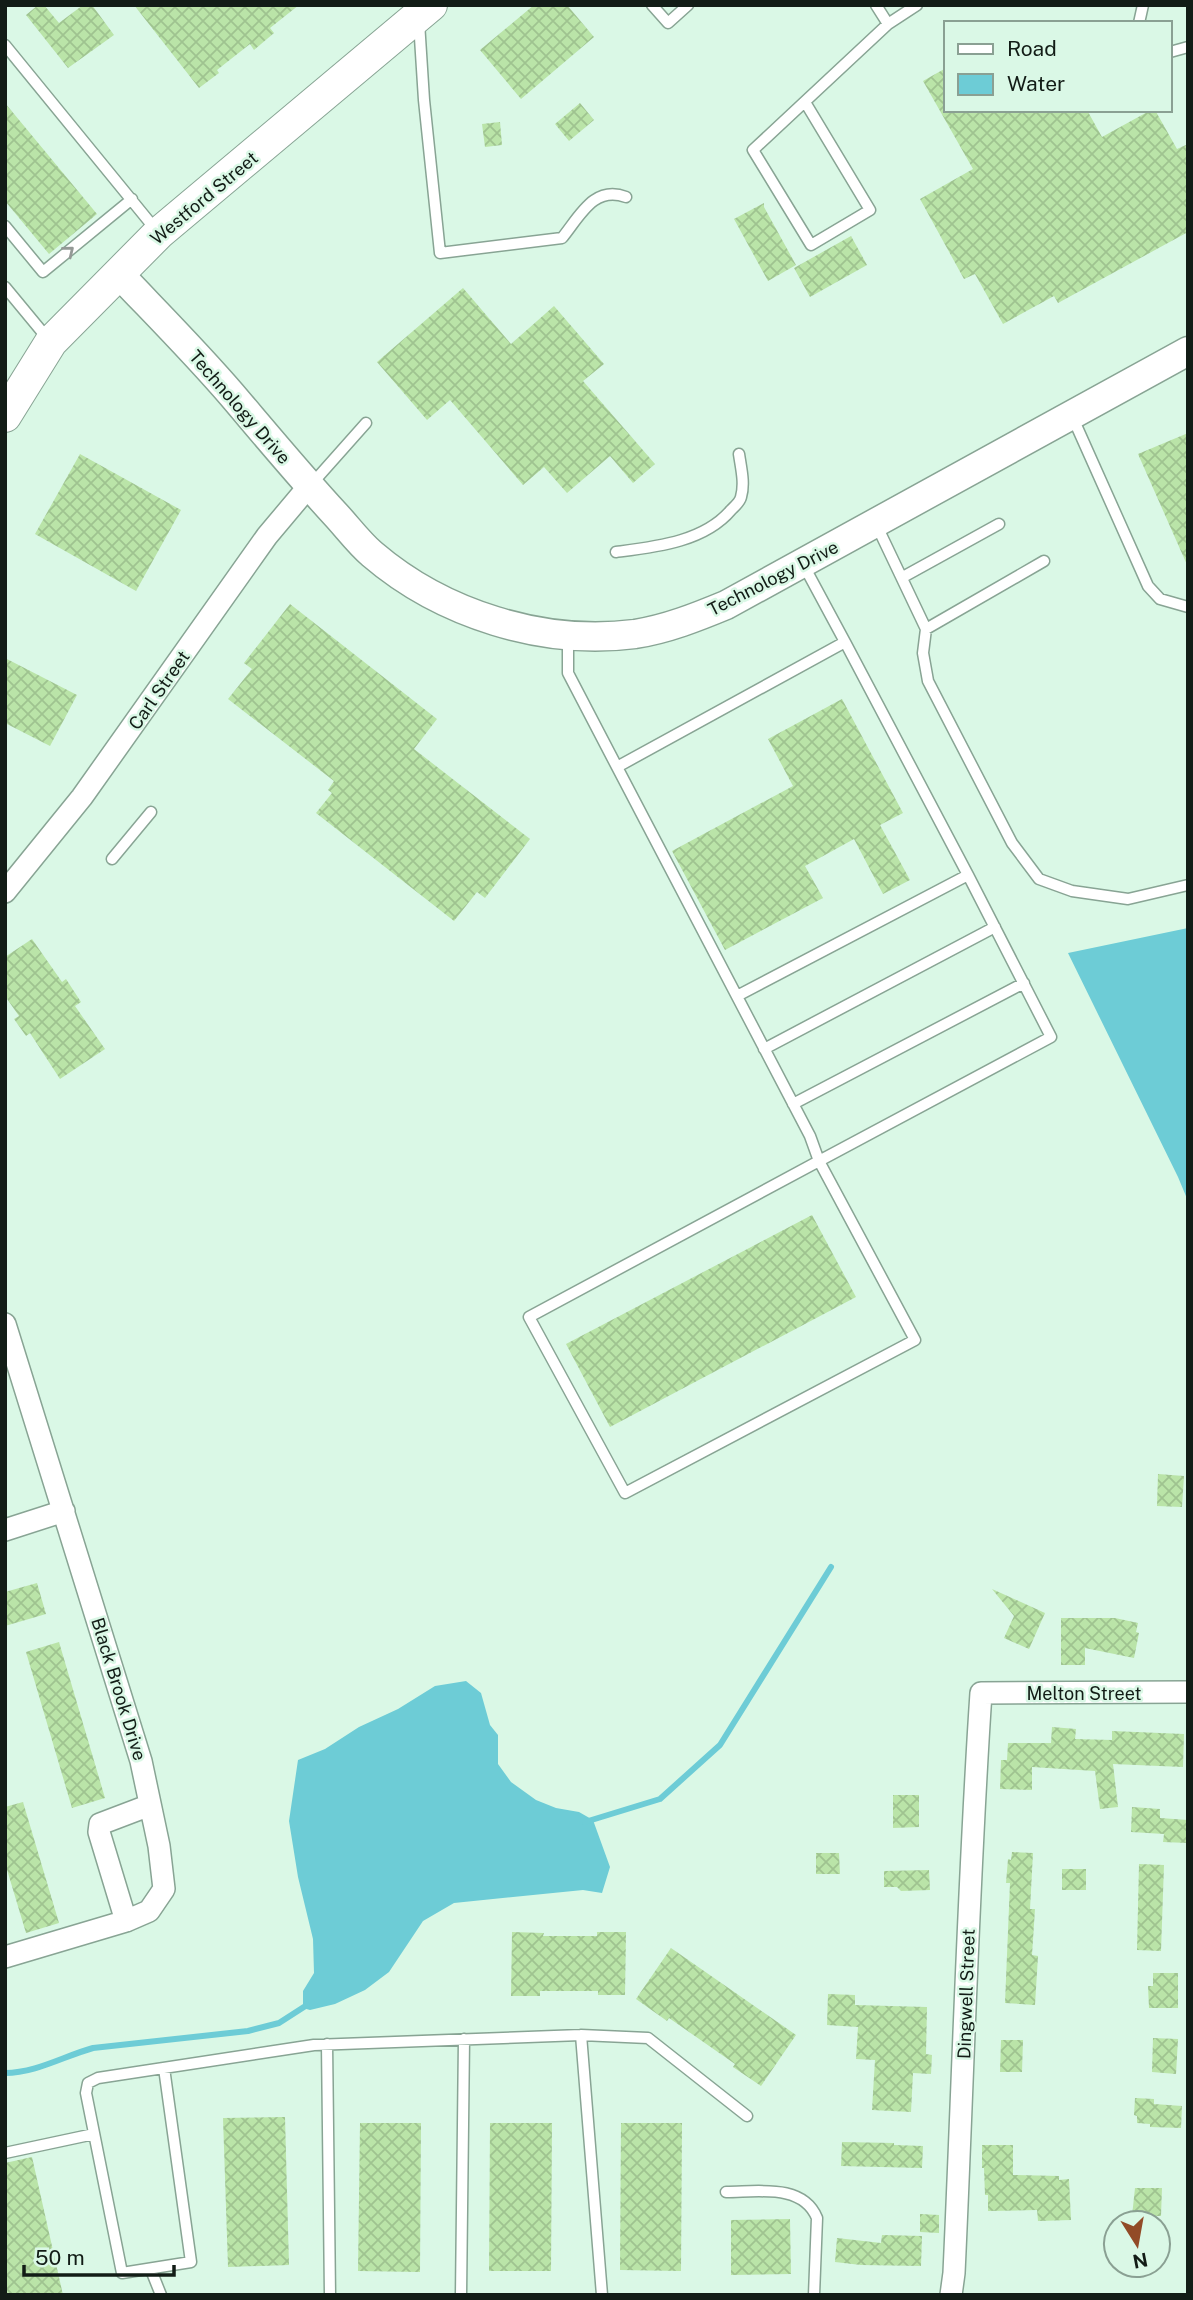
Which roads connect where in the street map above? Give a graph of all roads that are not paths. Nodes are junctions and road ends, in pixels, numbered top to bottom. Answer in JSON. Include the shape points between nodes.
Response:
{"nodes":[{"id":1,"x":652,"y":5,"type":"edge"},
{"id":2,"x":688,"y":5,"type":"edge"},
{"id":3,"x":876,"y":5,"type":"edge"},
{"id":4,"x":918,"y":5,"type":"edge"},
{"id":5,"x":425,"y":10,"type":"edge"},
{"id":6,"x":888,"y":24,"type":"junction"},
{"id":7,"x":5,"y":45,"type":"edge"},
{"id":8,"x":805,"y":102,"type":"junction"},
{"id":9,"x":626,"y":197,"type":"dead end"},
{"id":10,"x":132,"y":200,"type":"junction"},
{"id":11,"x":5,"y":226,"type":"edge"},
{"id":12,"x":159,"y":233,"type":"junction"},
{"id":13,"x":119,"y":274,"type":"junction"},
{"id":14,"x":5,"y":287,"type":"edge"},
{"id":15,"x":51,"y":342,"type":"junction"},
{"id":16,"x":1188,"y":351,"type":"edge"},
{"id":17,"x":5,"y":416,"type":"edge"},
{"id":18,"x":1072,"y":416,"type":"junction"},
{"id":19,"x":366,"y":423,"type":"dead end"},
{"id":20,"x":739,"y":454,"type":"dead end"},
{"id":21,"x":309,"y":486,"type":"junction"},
{"id":22,"x":876,"y":524,"type":"junction"},
{"id":23,"x":999,"y":524,"type":"dead end"},
{"id":24,"x":616,"y":552,"type":"dead end"},
{"id":25,"x":1044,"y":561,"type":"dead end"},
{"id":26,"x":803,"y":564,"type":"junction"},
{"id":27,"x":903,"y":577,"type":"junction"},
{"id":28,"x":1188,"y":607,"type":"edge"},
{"id":29,"x":926,"y":629,"type":"junction"},
{"id":30,"x":568,"y":635,"type":"junction"},
{"id":31,"x":845,"y":642,"type":"junction"},
{"id":32,"x":617,"y":767,"type":"junction"},
{"id":33,"x":151,"y":812,"type":"dead end"},
{"id":34,"x":112,"y":859,"type":"dead end"},
{"id":35,"x":968,"y":875,"type":"junction"},
{"id":36,"x":1188,"y":885,"type":"edge"},
{"id":37,"x":5,"y":892,"type":"edge"},
{"id":38,"x":995,"y":927,"type":"junction"},
{"id":39,"x":1024,"y":984,"type":"junction"},
{"id":40,"x":737,"y":996,"type":"junction"},
{"id":41,"x":764,"y":1049,"type":"junction"},
{"id":42,"x":793,"y":1104,"type":"junction"},
{"id":43,"x":819,"y":1161,"type":"junction"},
{"id":44,"x":5,"y":1324,"type":"edge"},
{"id":45,"x":64,"y":1511,"type":"junction"},
{"id":46,"x":5,"y":1530,"type":"edge"},
{"id":47,"x":1188,"y":1692,"type":"edge"},
{"id":48,"x":981,"y":1693,"type":"joint"},
{"id":49,"x":150,"y":1805,"type":"junction"},
{"id":50,"x":126,"y":1921,"type":"junction"},
{"id":51,"x":5,"y":1957,"type":"edge"},
{"id":52,"x":581,"y":2035,"type":"junction"},
{"id":53,"x":464,"y":2039,"type":"junction"},
{"id":54,"x":327,"y":2044,"type":"junction"},
{"id":55,"x":164,"y":2068,"type":"junction"},
{"id":56,"x":747,"y":2116,"type":"dead end"},
{"id":57,"x":94,"y":2134,"type":"junction"},
{"id":58,"x":5,"y":2153,"type":"edge"},
{"id":59,"x":726,"y":2192,"type":"dead end"},
{"id":60,"x":151,"y":2270,"type":"junction"},
{"id":61,"x":161,"y":2295,"type":"edge"},
{"id":62,"x":330,"y":2295,"type":"edge"},
{"id":63,"x":460,"y":2295,"type":"edge"},
{"id":64,"x":602,"y":2295,"type":"edge"},
{"id":65,"x":814,"y":2295,"type":"edge"},
{"id":66,"x":951,"y":2295,"type":"edge"}],
"edges":[{"from":1,"to":2,"type":"lane","via":[[668,23]]},
{"from":3,"to":6,"type":"lane"},
{"from":4,"to":6,"type":"lane"},
{"from":5,"to":9,"type":"lane","via":[[424,100],[440,253],[562,238],[603,194]]},
{"from":5,"to":12,"type":"main road","name":"Westford Street"},
{"from":6,"to":8,"type":"lane"},
{"from":7,"to":10,"type":"lane"},
{"from":8,"to":8,"type":"lane","via":[[753,150],[811,245],[870,211]]},
{"from":11,"to":10,"type":"lane","one_way":true,"via":[[43,272]]},
{"from":10,"to":12,"type":"lane"},
{"from":12,"to":13,"type":"main road","name":"Westford Street"},
{"from":13,"to":15,"type":"main road","name":"Westford Street"},
{"from":13,"to":21,"type":"street","name":"Technology Drive"},
{"from":14,"to":15,"type":"lane"},
{"from":15,"to":17,"type":"main road","name":"Westford Street"},
{"from":16,"to":18,"type":"street","name":"Technology Drive"},
{"from":18,"to":22,"type":"street","name":"Technology Drive"},
{"from":18,"to":28,"type":"lane","via":[[1148,586],[1160,599]]},
{"from":19,"to":21,"type":"lane"},
{"from":20,"to":24,"type":"lane","via":[[741,499],[725,517],[694,536]]},
{"from":21,"to":30,"type":"street","name":"Technology Drive","via":[[371,554],[415,586],[506,624]]},
{"from":21,"to":37,"type":"street","name":"Carl Street","via":[[267,536],[82,797]]},
{"from":22,"to":26,"type":"street","name":"Technology Drive"},
{"from":22,"to":27,"type":"lane"},
{"from":23,"to":27,"type":"lane"},
{"from":25,"to":29,"type":"lane"},
{"from":26,"to":30,"type":"street","name":"Technology Drive","via":[[681,623],[636,634]]},
{"from":26,"to":31,"type":"lane"},
{"from":27,"to":29,"type":"lane"},
{"from":29,"to":36,"type":"lane","via":[[923,653],[929,681],[1012,843],[1039,878],[1073,891],[1128,899]]},
{"from":30,"to":32,"type":"lane","via":[[568,673]]},
{"from":31,"to":32,"type":"lane"},
{"from":31,"to":35,"type":"lane"},
{"from":32,"to":40,"type":"lane"},
{"from":33,"to":34,"type":"lane"},
{"from":35,"to":38,"type":"lane"},
{"from":35,"to":40,"type":"lane"},
{"from":38,"to":39,"type":"lane"},
{"from":38,"to":41,"type":"lane"},
{"from":39,"to":42,"type":"lane"},
{"from":39,"to":43,"type":"lane","via":[[1051,1037]]},
{"from":40,"to":41,"type":"lane"},
{"from":41,"to":42,"type":"lane"},
{"from":42,"to":43,"type":"lane"},
{"from":43,"to":43,"type":"lane","via":[[529,1317],[625,1493],[915,1340]]},
{"from":44,"to":45,"type":"street","name":"Black Brook Drive"},
{"from":45,"to":46,"type":"street"},
{"from":45,"to":49,"type":"street","name":"Black Brook Drive","via":[[141,1761]]},
{"from":47,"to":48,"type":"street","name":"Melton Street"},
{"from":48,"to":66,"type":"street","name":"Dingwell Street"},
{"from":49,"to":50,"type":"street","name":"Black Brook Drive","via":[[164,1889],[149,1911]]},
{"from":49,"to":50,"type":"street","via":[[100,1824]]},
{"from":50,"to":51,"type":"street","name":"Black Brook Drive"},
{"from":52,"to":53,"type":"lane"},
{"from":52,"to":56,"type":"lane","via":[[648,2038]]},
{"from":52,"to":64,"type":"lane"},
{"from":53,"to":54,"type":"lane"},
{"from":53,"to":63,"type":"lane"},
{"from":54,"to":55,"type":"lane"},
{"from":54,"to":62,"type":"lane"},
{"from":55,"to":57,"type":"lane","via":[[88,2083]]},
{"from":55,"to":60,"type":"lane","via":[[191,2262]]},
{"from":57,"to":58,"type":"lane"},
{"from":57,"to":60,"type":"lane","via":[[121,2273]]},
{"from":59,"to":65,"type":"lane","via":[[784,2192],[813,2207],[817,2218]]},
{"from":60,"to":61,"type":"lane"}]}
